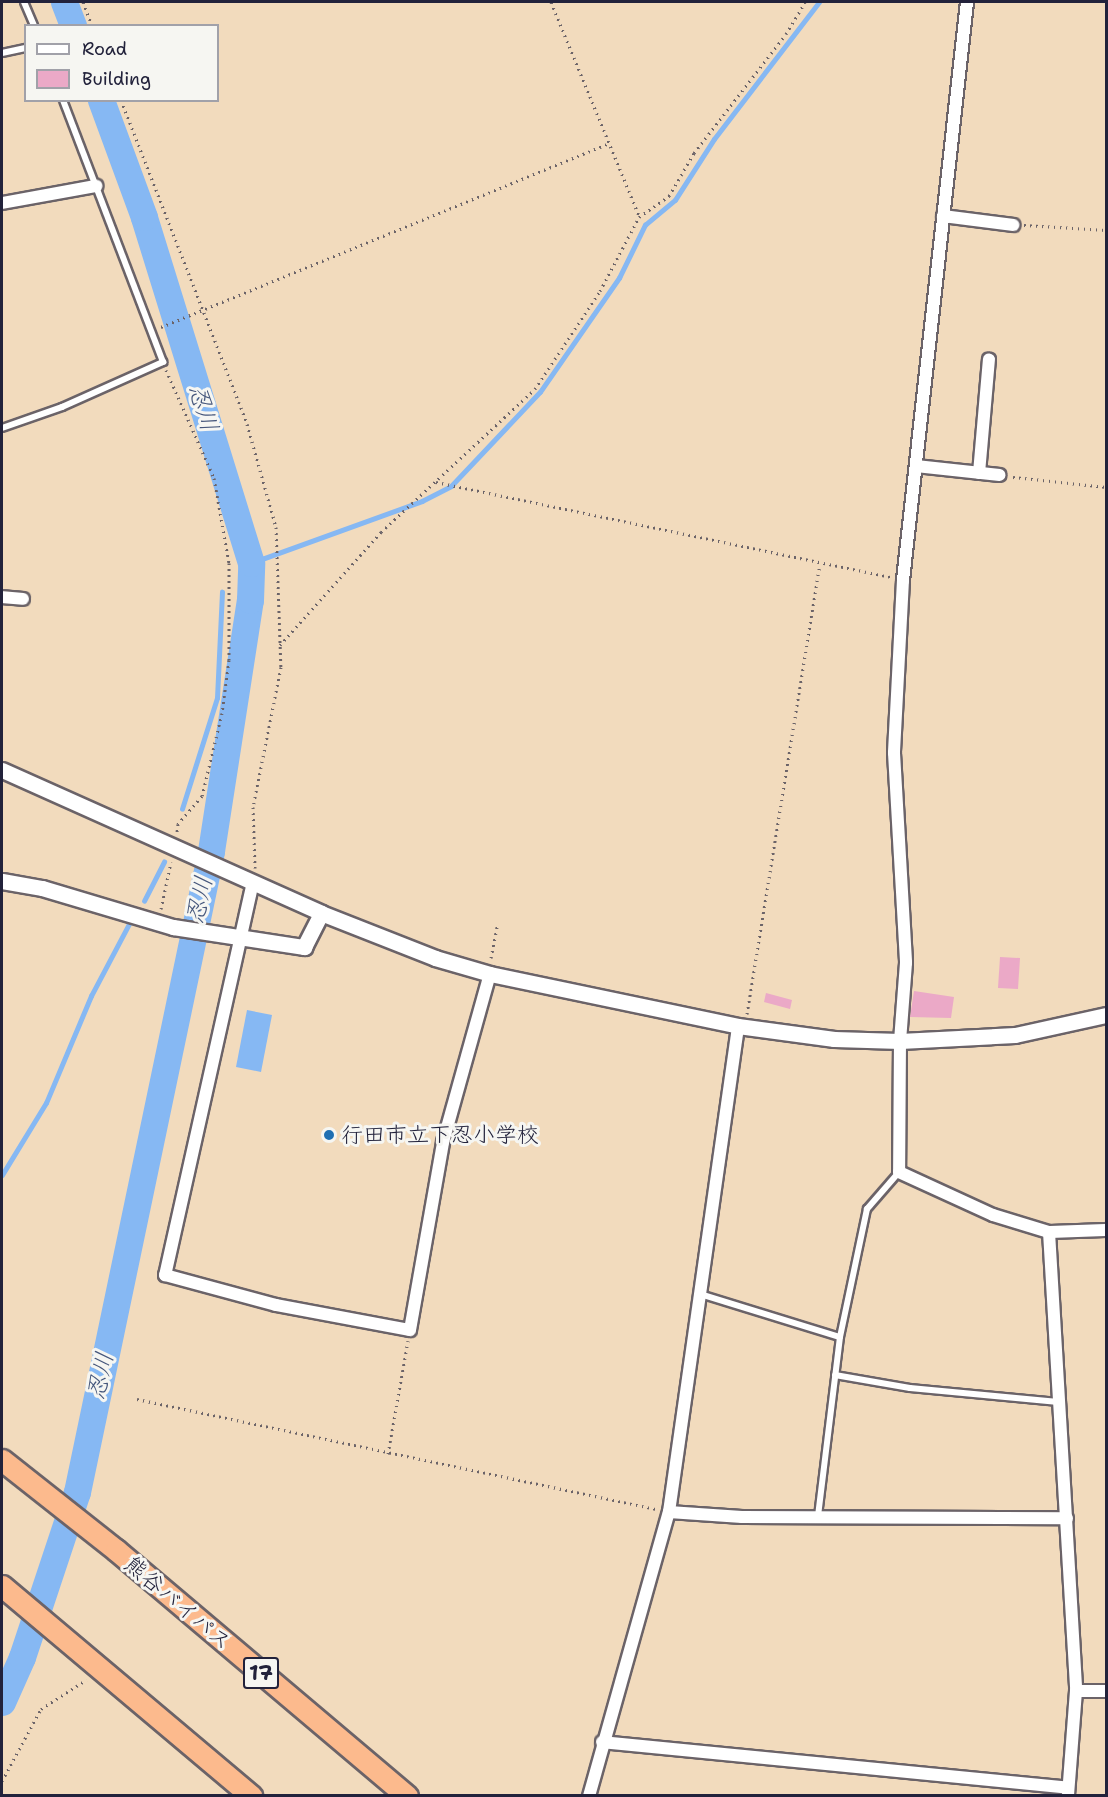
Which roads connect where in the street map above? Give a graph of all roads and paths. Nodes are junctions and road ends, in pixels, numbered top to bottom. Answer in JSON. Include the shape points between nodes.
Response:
{"nodes":[{"id":1,"x":24,"y":2,"type":"edge"},
{"id":2,"x":83,"y":2,"type":"edge"},
{"id":3,"x":551,"y":2,"type":"edge"},
{"id":4,"x":806,"y":2,"type":"edge"},
{"id":5,"x":967,"y":2,"type":"edge"},
{"id":6,"x":33,"y":24,"type":"edge"},
{"id":7,"x":91,"y":24,"type":"edge"},
{"id":8,"x":24,"y":48,"type":"edge"},
{"id":9,"x":2,"y":54,"type":"edge"},
{"id":10,"x":64,"y":102,"type":"edge"},
{"id":11,"x":122,"y":102,"type":"edge"},
{"id":12,"x":609,"y":143,"type":"junction"},
{"id":13,"x":96,"y":186,"type":"junction"},
{"id":14,"x":2,"y":203,"type":"edge"},
{"id":15,"x":943,"y":216,"type":"junction"},
{"id":16,"x":639,"y":217,"type":"junction"},
{"id":17,"x":1013,"y":225,"type":"joint"},
{"id":18,"x":1107,"y":230,"type":"edge"},
{"id":19,"x":201,"y":311,"type":"junction"},
{"id":20,"x":152,"y":331,"type":"dead end"},
{"id":21,"x":989,"y":359,"type":"dead end"},
{"id":22,"x":163,"y":362,"type":"junction"},
{"id":23,"x":2,"y":428,"type":"edge"},
{"id":24,"x":916,"y":466,"type":"junction"},
{"id":25,"x":979,"y":473,"type":"junction"},
{"id":26,"x":1000,"y":476,"type":"joint"},
{"id":27,"x":436,"y":482,"type":"junction"},
{"id":28,"x":1107,"y":487,"type":"edge"},
{"id":29,"x":820,"y":565,"type":"junction"},
{"id":30,"x":903,"y":580,"type":"junction"},
{"id":31,"x":2,"y":597,"type":"edge"},
{"id":32,"x":23,"y":598,"type":"dead end"},
{"id":33,"x":280,"y":645,"type":"junction"},
{"id":34,"x":2,"y":770,"type":"edge"},
{"id":35,"x":202,"y":796,"type":"dead end"},
{"id":36,"x":2,"y":881,"type":"edge"},
{"id":37,"x":253,"y":882,"type":"junction"},
{"id":38,"x":321,"y":913,"type":"junction"},
{"id":39,"x":497,"y":926,"type":"dead end"},
{"id":40,"x":236,"y":936,"type":"junction"},
{"id":41,"x":490,"y":967,"type":"junction"},
{"id":42,"x":1107,"y":1015,"type":"edge"},
{"id":43,"x":741,"y":1027,"type":"junction"},
{"id":44,"x":900,"y":1041,"type":"junction"},
{"id":45,"x":899,"y":1172,"type":"junction"},
{"id":46,"x":1107,"y":1230,"type":"edge"},
{"id":47,"x":1049,"y":1232,"type":"junction"},
{"id":48,"x":700,"y":1294,"type":"junction"},
{"id":49,"x":410,"y":1330,"type":"junction"},
{"id":50,"x":840,"y":1336,"type":"junction"},
{"id":51,"x":835,"y":1375,"type":"junction"},
{"id":52,"x":137,"y":1400,"type":"dead end"},
{"id":53,"x":1058,"y":1402,"type":"junction"},
{"id":54,"x":388,"y":1454,"type":"junction"},
{"id":55,"x":3,"y":1461,"type":"edge"},
{"id":56,"x":669,"y":1512,"type":"junction"},
{"id":57,"x":818,"y":1516,"type":"junction"},
{"id":58,"x":1068,"y":1518,"type":"junction"},
{"id":59,"x":2,"y":1586,"type":"edge"},
{"id":60,"x":99,"y":1670,"type":"junction"},
{"id":61,"x":1076,"y":1691,"type":"junction"},
{"id":62,"x":1107,"y":1692,"type":"edge"},
{"id":63,"x":603,"y":1742,"type":"junction"},
{"id":64,"x":2,"y":1781,"type":"edge"},
{"id":65,"x":1068,"y":1792,"type":"edge"},
{"id":66,"x":251,"y":1796,"type":"edge"},
{"id":67,"x":407,"y":1796,"type":"edge"},
{"id":68,"x":589,"y":1796,"type":"edge"}],
"edges":[{"from":1,"to":6,"type":"lane"},
{"from":2,"to":7,"type":"path"},
{"from":3,"to":12,"type":"path"},
{"from":4,"to":16,"type":"path","via":[[694,153],[669,196]]},
{"from":5,"to":15,"type":"street"},
{"from":8,"to":9,"type":"lane"},
{"from":10,"to":13,"type":"lane"},
{"from":11,"to":19,"type":"path"},
{"from":12,"to":16,"type":"path"},
{"from":12,"to":19,"type":"path"},
{"from":13,"to":14,"type":"street"},
{"from":13,"to":22,"type":"lane"},
{"from":15,"to":17,"type":"street"},
{"from":15,"to":24,"type":"street"},
{"from":16,"to":27,"type":"path","via":[[600,291],[535,389],[483,433]]},
{"from":17,"to":18,"type":"path"},
{"from":19,"to":20,"type":"path"},
{"from":19,"to":33,"type":"path","via":[[247,424],[276,528]]},
{"from":21,"to":25,"type":"street"},
{"from":22,"to":23,"type":"lane","via":[[62,407]]},
{"from":22,"to":35,"type":"path","via":[[214,478],[229,563],[229,660],[222,713]]},
{"from":24,"to":25,"type":"street"},
{"from":24,"to":30,"type":"street"},
{"from":25,"to":26,"type":"street"},
{"from":26,"to":28,"type":"path"},
{"from":27,"to":29,"type":"path"},
{"from":27,"to":33,"type":"path","via":[[381,532]]},
{"from":29,"to":30,"type":"path"},
{"from":29,"to":43,"type":"path"},
{"from":30,"to":44,"type":"street","via":[[894,753],[906,963]]},
{"from":31,"to":32,"type":"street"},
{"from":33,"to":37,"type":"path","via":[[275,703],[253,807],[257,857]]},
{"from":34,"to":37,"type":"street"},
{"from":36,"to":40,"type":"street","via":[[42,888],[173,927]]},
{"from":37,"to":38,"type":"street"},
{"from":37,"to":40,"type":"street"},
{"from":38,"to":40,"type":"street","via":[[304,947]]},
{"from":38,"to":41,"type":"street","via":[[435,958]]},
{"from":39,"to":41,"type":"path"},
{"from":40,"to":49,"type":"street","via":[[165,1275],[276,1305]]},
{"from":41,"to":43,"type":"street"},
{"from":41,"to":49,"type":"street","via":[[443,1142]]},
{"from":42,"to":44,"type":"street","via":[[1015,1035]]},
{"from":43,"to":44,"type":"street","via":[[834,1039]]},
{"from":43,"to":48,"type":"street"},
{"from":44,"to":45,"type":"street"},
{"from":45,"to":47,"type":"street","via":[[993,1215]]},
{"from":45,"to":50,"type":"lane","via":[[867,1209]]},
{"from":46,"to":47,"type":"street"},
{"from":47,"to":53,"type":"street"},
{"from":48,"to":50,"type":"lane"},
{"from":48,"to":56,"type":"street"},
{"from":49,"to":54,"type":"path"},
{"from":50,"to":51,"type":"lane"},
{"from":51,"to":53,"type":"lane","via":[[910,1388]]},
{"from":51,"to":57,"type":"lane"},
{"from":52,"to":54,"type":"path"},
{"from":53,"to":58,"type":"street"},
{"from":54,"to":56,"type":"path"},
{"from":55,"to":67,"type":"highway","name":"熊谷バイパス","number":"17","via":[[116,1550]]},
{"from":56,"to":57,"type":"street"},
{"from":56,"to":63,"type":"street"},
{"from":57,"to":58,"type":"street"},
{"from":58,"to":61,"type":"street"},
{"from":59,"to":60,"type":"highway"},
{"from":60,"to":64,"type":"path","via":[[41,1709]]},
{"from":60,"to":66,"type":"highway"},
{"from":61,"to":62,"type":"street"},
{"from":61,"to":65,"type":"street"},
{"from":63,"to":65,"type":"street"},
{"from":63,"to":68,"type":"street"}]}
